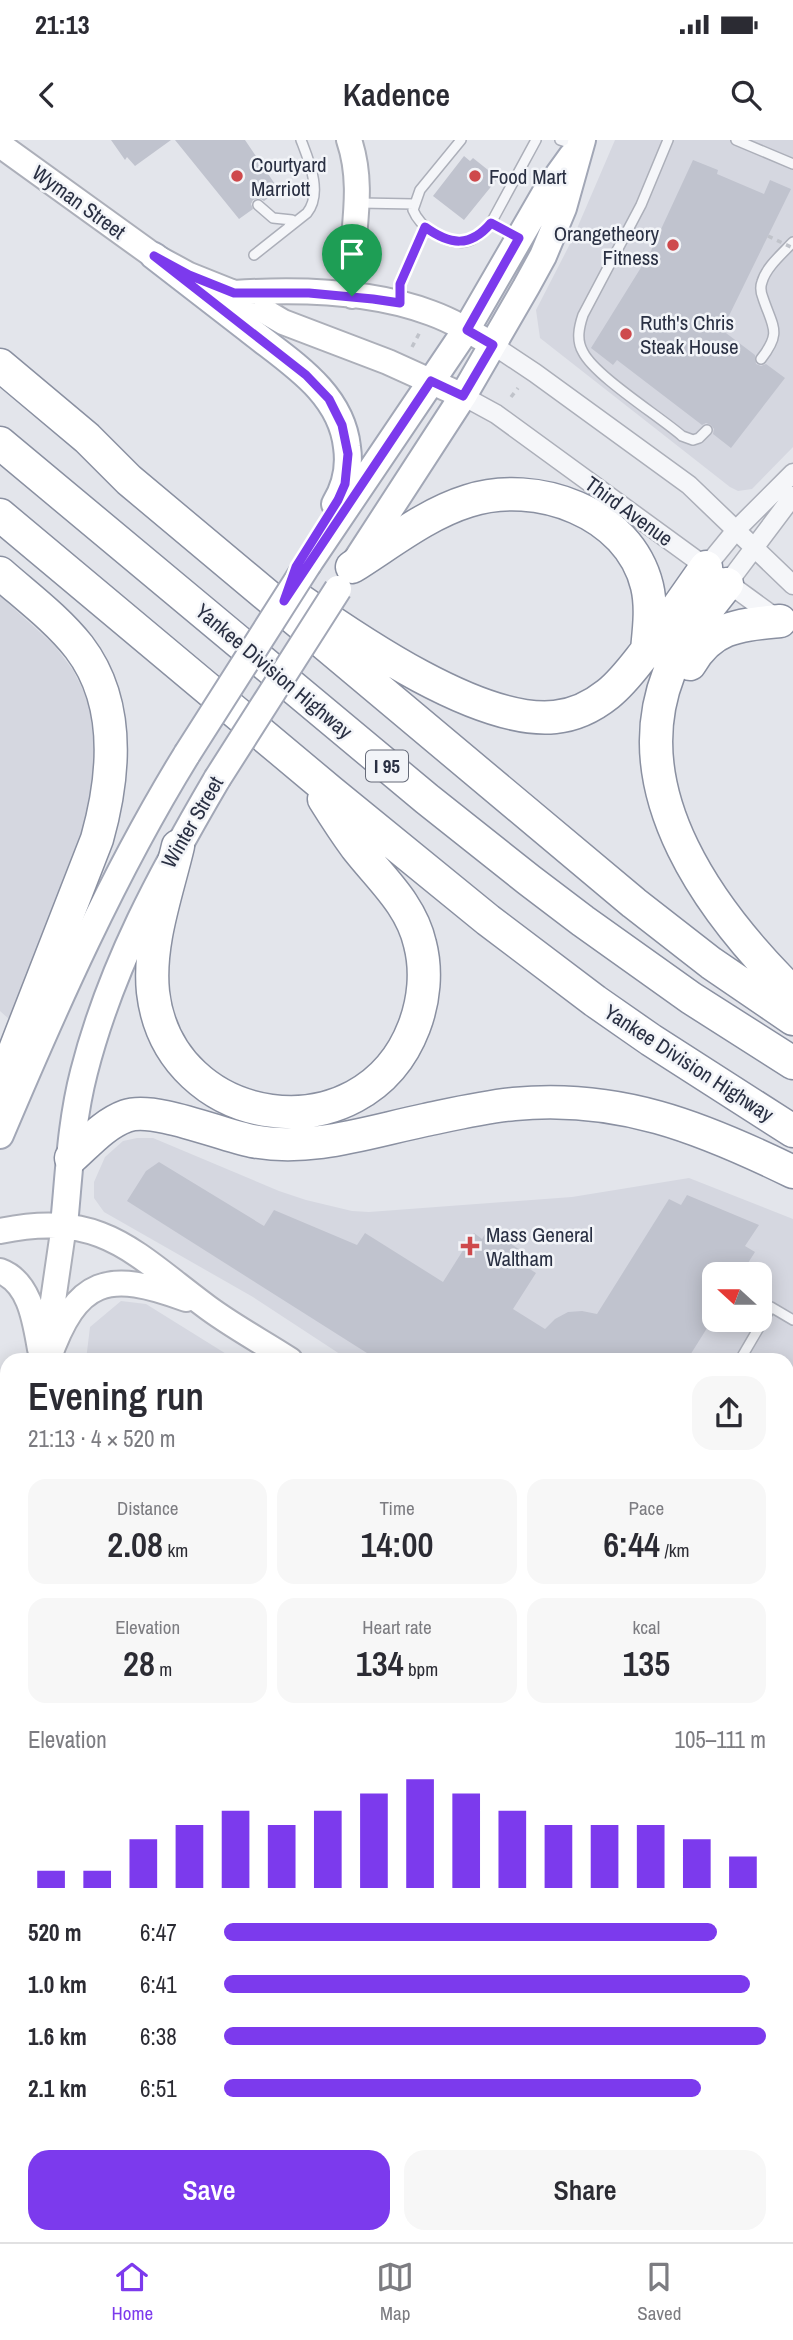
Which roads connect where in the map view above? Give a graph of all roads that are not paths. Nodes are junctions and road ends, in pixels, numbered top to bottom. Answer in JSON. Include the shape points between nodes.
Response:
{"nodes":[{"id":1,"x":301,"y":140,"type":"edge"},
{"id":2,"x":349,"y":140,"type":"edge"},
{"id":3,"x":461,"y":140,"type":"edge"},
{"id":4,"x":536,"y":140,"type":"edge"},
{"id":5,"x":668,"y":140,"type":"edge"},
{"id":6,"x":736,"y":140,"type":"edge"},
{"id":7,"x":574,"y":142,"type":"edge"},
{"id":8,"x":0,"y":145,"type":"edge"},
{"id":9,"x":793,"y":164,"type":"edge"},
{"id":10,"x":358,"y":203,"type":"junction"},
{"id":11,"x":414,"y":204,"type":"junction"},
{"id":12,"x":258,"y":205,"type":"dead end"},
{"id":13,"x":491,"y":223,"type":"junction"},
{"id":14,"x":425,"y":227,"type":"junction"},
{"id":15,"x":519,"y":238,"type":"junction"},
{"id":16,"x":793,"y":242,"type":"edge"},
{"id":17,"x":154,"y":256,"type":"junction"},
{"id":18,"x":234,"y":293,"type":"junction"},
{"id":19,"x":352,"y":296,"type":"junction"},
{"id":20,"x":400,"y":303,"type":"junction"},
{"id":21,"x":467,"y":330,"type":"junction"},
{"id":22,"x":493,"y":345,"type":"junction"},
{"id":23,"x":761,"y":359,"type":"dead end"},
{"id":24,"x":0,"y":365,"type":"edge"},
{"id":25,"x":431,"y":381,"type":"junction"},
{"id":26,"x":463,"y":396,"type":"junction"},
{"id":27,"x":707,"y":430,"type":"dead end"},
{"id":28,"x":87,"y":438,"type":"junction"},
{"id":29,"x":0,"y":443,"type":"edge"},
{"id":30,"x":793,"y":473,"type":"edge"},
{"id":31,"x":793,"y":496,"type":"edge"},
{"id":32,"x":0,"y":514,"type":"edge"},
{"id":33,"x":737,"y":529,"type":"junction"},
{"id":34,"x":754,"y":547,"type":"junction"},
{"id":35,"x":305,"y":561,"type":"junction"},
{"id":36,"x":0,"y":573,"type":"edge"},
{"id":37,"x":717,"y":576,"type":"junction"},
{"id":38,"x":345,"y":578,"type":"junction"},
{"id":39,"x":793,"y":585,"type":"edge"},
{"id":40,"x":786,"y":624,"type":"edge"},
{"id":41,"x":647,"y":650,"type":"junction"},
{"id":42,"x":303,"y":769,"type":"junction"},
{"id":43,"x":666,"y":805,"type":"junction"},
{"id":44,"x":178,"y":846,"type":"junction"},
{"id":45,"x":793,"y":993,"type":"edge"},
{"id":46,"x":793,"y":1019,"type":"edge"},
{"id":47,"x":793,"y":1063,"type":"edge"},
{"id":48,"x":0,"y":1088,"type":"edge"},
{"id":49,"x":793,"y":1131,"type":"edge"},
{"id":50,"x":0,"y":1136,"type":"edge"},
{"id":51,"x":71,"y":1158,"type":"junction"},
{"id":52,"x":793,"y":1172,"type":"edge"},
{"id":53,"x":64,"y":1225,"type":"junction"},
{"id":54,"x":0,"y":1231,"type":"edge"},
{"id":55,"x":0,"y":1271,"type":"edge"},
{"id":56,"x":206,"y":1306,"type":"junction"},
{"id":57,"x":793,"y":1320,"type":"edge"},
{"id":58,"x":42,"y":1353,"type":"edge"},
{"id":59,"x":45,"y":1353,"type":"edge"},
{"id":60,"x":48,"y":1353,"type":"edge"},
{"id":61,"x":279,"y":1353,"type":"edge"},
{"id":62,"x":744,"y":1353,"type":"edge"}],
"edges":[{"from":1,"to":12,"type":"lane","via":[[311,169],[313,204],[254,255],[292,220],[274,218]]},
{"from":2,"to":10,"type":"street"},
{"from":3,"to":11,"type":"lane"},
{"from":4,"to":13,"type":"lane"},
{"from":5,"to":27,"type":"lane","via":[[637,213],[583,315],[580,345],[592,365],[682,436],[693,440]]},
{"from":6,"to":9,"type":"lane"},
{"from":7,"to":15,"type":"main road","name":"Winter Street"},
{"from":7,"to":22,"type":"main road","name":"Winter Street","via":[[571,184],[554,231]]},
{"from":8,"to":17,"type":"street","name":"Wyman Street"},
{"from":10,"to":11,"type":"lane"},
{"from":10,"to":19,"type":"street","via":[[350,272]]},
{"from":11,"to":14,"type":"lane","via":[[414,214]]},
{"from":13,"to":14,"type":"lane","via":[[483,233],[463,242],[445,239]]},
{"from":13,"to":15,"type":"lane"},
{"from":14,"to":20,"type":"lane","via":[[400,284]]},
{"from":15,"to":21,"type":"main road","name":"Winter Street"},
{"from":16,"to":23,"type":"lane","via":[[761,283],[775,334]]},
{"from":17,"to":18,"type":"street","name":"Wyman Street"},
{"from":17,"to":35,"type":"main road","via":[[306,375],[337,412],[347,444],[348,475]]},
{"from":18,"to":19,"type":"street","name":"Wyman Street"},
{"from":18,"to":25,"type":"street","name":"Wyman Street","via":[[283,322]]},
{"from":19,"to":20,"type":"street","name":"Wyman Street"},
{"from":20,"to":21,"type":"street","name":"Wyman Street"},
{"from":21,"to":22,"type":"street","name":"Wyman Street"},
{"from":21,"to":25,"type":"main road","name":"Winter Street"},
{"from":22,"to":26,"type":"main road","name":"Winter Street"},
{"from":22,"to":33,"type":"street","via":[[676,475]]},
{"from":24,"to":28,"type":"highway"},
{"from":25,"to":26,"type":"street","name":"Wyman Street"},
{"from":25,"to":35,"type":"main road","name":"Winter Street"},
{"from":26,"to":37,"type":"street","name":"Third Avenue","via":[[498,415]]},
{"from":26,"to":38,"type":"main road","name":"Winter Street"},
{"from":28,"to":41,"type":"highway","via":[[327,619],[407,669],[484,704],[534,717],[578,712],[615,688]]},
{"from":28,"to":46,"type":"highway","via":[[129,480],[634,903]]},
{"from":29,"to":47,"type":"highway","name":"Yankee Division Highway","number":"I 95","via":[[529,880],[691,998]]},
{"from":30,"to":33,"type":"street"},
{"from":31,"to":34,"type":"street"},
{"from":32,"to":42,"type":"highway","name":"Yankee Division Highway","number":"I 95"},
{"from":33,"to":34,"type":"street"},
{"from":33,"to":37,"type":"street"},
{"from":34,"to":37,"type":"street"},
{"from":34,"to":39,"type":"street"},
{"from":35,"to":50,"type":"main road","name":"Winter Street","bridge":true,"via":[[138,838],[45,1030]]},
{"from":36,"to":48,"type":"highway","via":[[85,655],[103,696],[111,743],[107,796],[97,839]]},
{"from":37,"to":40,"type":"street","name":"Third Avenue"},
{"from":37,"to":41,"type":"highway"},
{"from":37,"to":43,"type":"highway","via":[[664,684],[656,740]]},
{"from":38,"to":41,"type":"highway","via":[[429,518],[466,502],[506,494],[550,499],[599,520],[634,555],[649,595]]},
{"from":38,"to":44,"type":"main road","name":"Winter Street","bridge":true},
{"from":40,"to":43,"type":"highway","via":[[722,631],[692,661],[673,714]]},
{"from":42,"to":44,"type":"highway","via":[[405,907],[423,957],[421,1004],[411,1034],[396,1060],[357,1095],[310,1111],[260,1110],[213,1091],[176,1054],[157,1014],[152,971]]},
{"from":42,"to":49,"type":"highway","name":"Yankee Division Highway","number":"I 95","via":[[595,1001]]},
{"from":43,"to":45,"type":"highway","via":[[691,864],[717,906]]},
{"from":44,"to":51,"type":"main road","name":"Winter Street","via":[[133,933],[101,1014],[80,1088]]},
{"from":51,"to":52,"type":"highway","via":[[107,1127],[140,1114],[268,1144],[301,1144],[498,1106],[557,1102],[668,1119]]},
{"from":51,"to":53,"type":"main road","name":"Winter Street"},
{"from":53,"to":54,"type":"street"},
{"from":53,"to":56,"type":"street","via":[[91,1230],[120,1243]]},
{"from":53,"to":59,"type":"street","name":"Winter Street"},
{"from":55,"to":58,"type":"street","via":[[15,1279],[27,1299]]},
{"from":56,"to":60,"type":"street","via":[[143,1284],[110,1283],[92,1291],[73,1309]]},
{"from":56,"to":61,"type":"street"},
{"from":57,"to":62,"type":"lane","via":[[771,1307]]}]}
